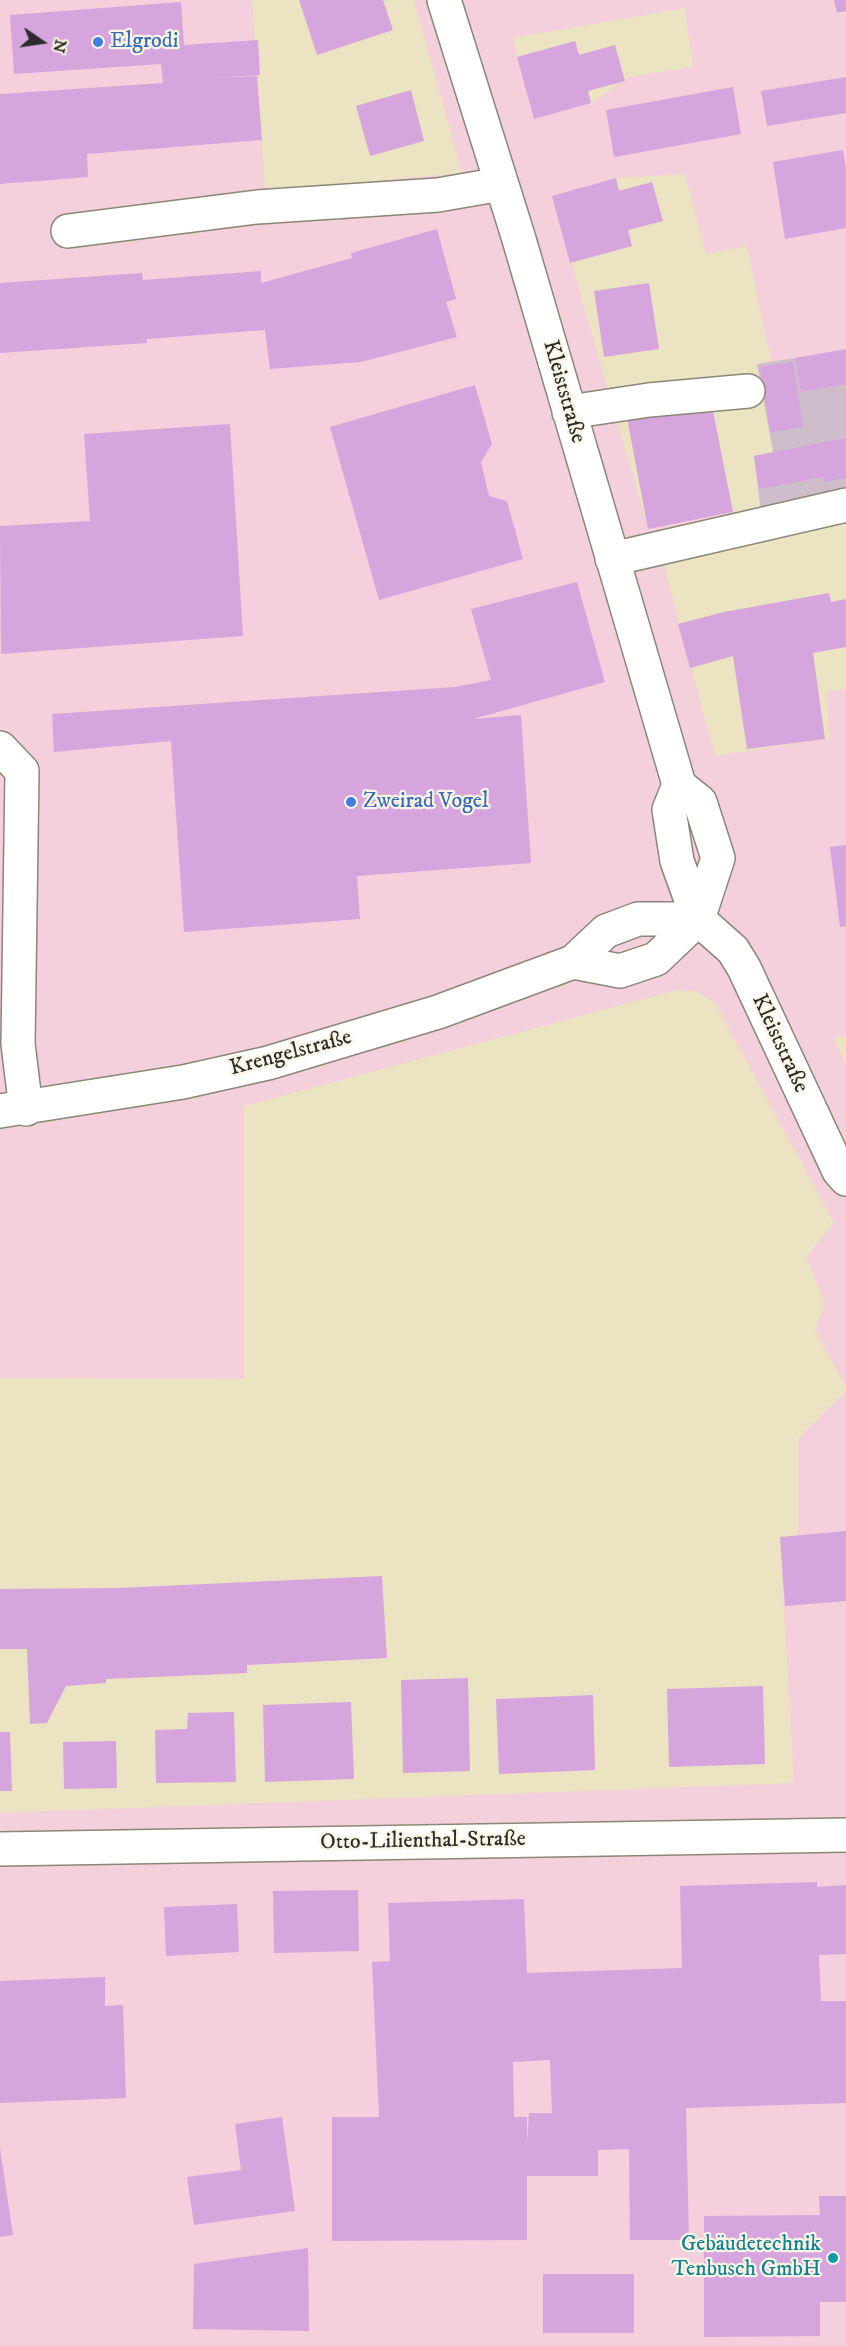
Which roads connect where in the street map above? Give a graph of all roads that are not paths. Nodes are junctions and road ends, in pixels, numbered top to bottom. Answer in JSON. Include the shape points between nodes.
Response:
{"nodes":[{"id":1,"x":444,"y":0,"type":"edge"},
{"id":2,"x":501,"y":184,"type":"junction"},
{"id":3,"x":68,"y":231,"type":"dead end"},
{"id":4,"x":748,"y":391,"type":"dead end"},
{"id":5,"x":568,"y":411,"type":"junction"},
{"id":6,"x":846,"y":505,"type":"edge"},
{"id":7,"x":612,"y":559,"type":"junction"},
{"id":8,"x":0,"y":748,"type":"edge"},
{"id":9,"x":698,"y":919,"type":"junction"},
{"id":10,"x":573,"y":962,"type":"junction"},
{"id":11,"x":13,"y":1110,"type":"edge"},
{"id":12,"x":846,"y":1179,"type":"edge"},
{"id":13,"x":846,"y":1836,"type":"edge"},
{"id":14,"x":0,"y":1849,"type":"edge"}],
"edges":[{"from":1,"to":2,"type":"street","name":"Kleiststraße"},
{"from":2,"to":3,"type":"street","via":[[438,195],[257,207]]},
{"from":2,"to":5,"type":"street","name":"Kleiststraße"},
{"from":4,"to":5,"type":"street"},
{"from":5,"to":7,"type":"street","name":"Kleiststraße"},
{"from":6,"to":7,"type":"street"},
{"from":7,"to":9,"type":"street","name":"Kleiststraße","via":[[679,785],[700,802],[718,858]]},
{"from":8,"to":11,"type":"street","via":[[22,771],[18,1044]]},
{"from":9,"to":10,"type":"street","name":"Krengelstraße","via":[[638,919],[606,931]]},
{"from":9,"to":10,"type":"street","via":[[656,959],[620,971]]},
{"from":9,"to":12,"type":"street","name":"Kleiststraße","via":[[733,950],[744,968]]},
{"from":10,"to":11,"type":"street","name":"Krengelstraße","via":[[438,1012],[268,1063],[183,1082]]},
{"from":13,"to":14,"type":"street","name":"Otto-Lilienthal-Straße"}]}
